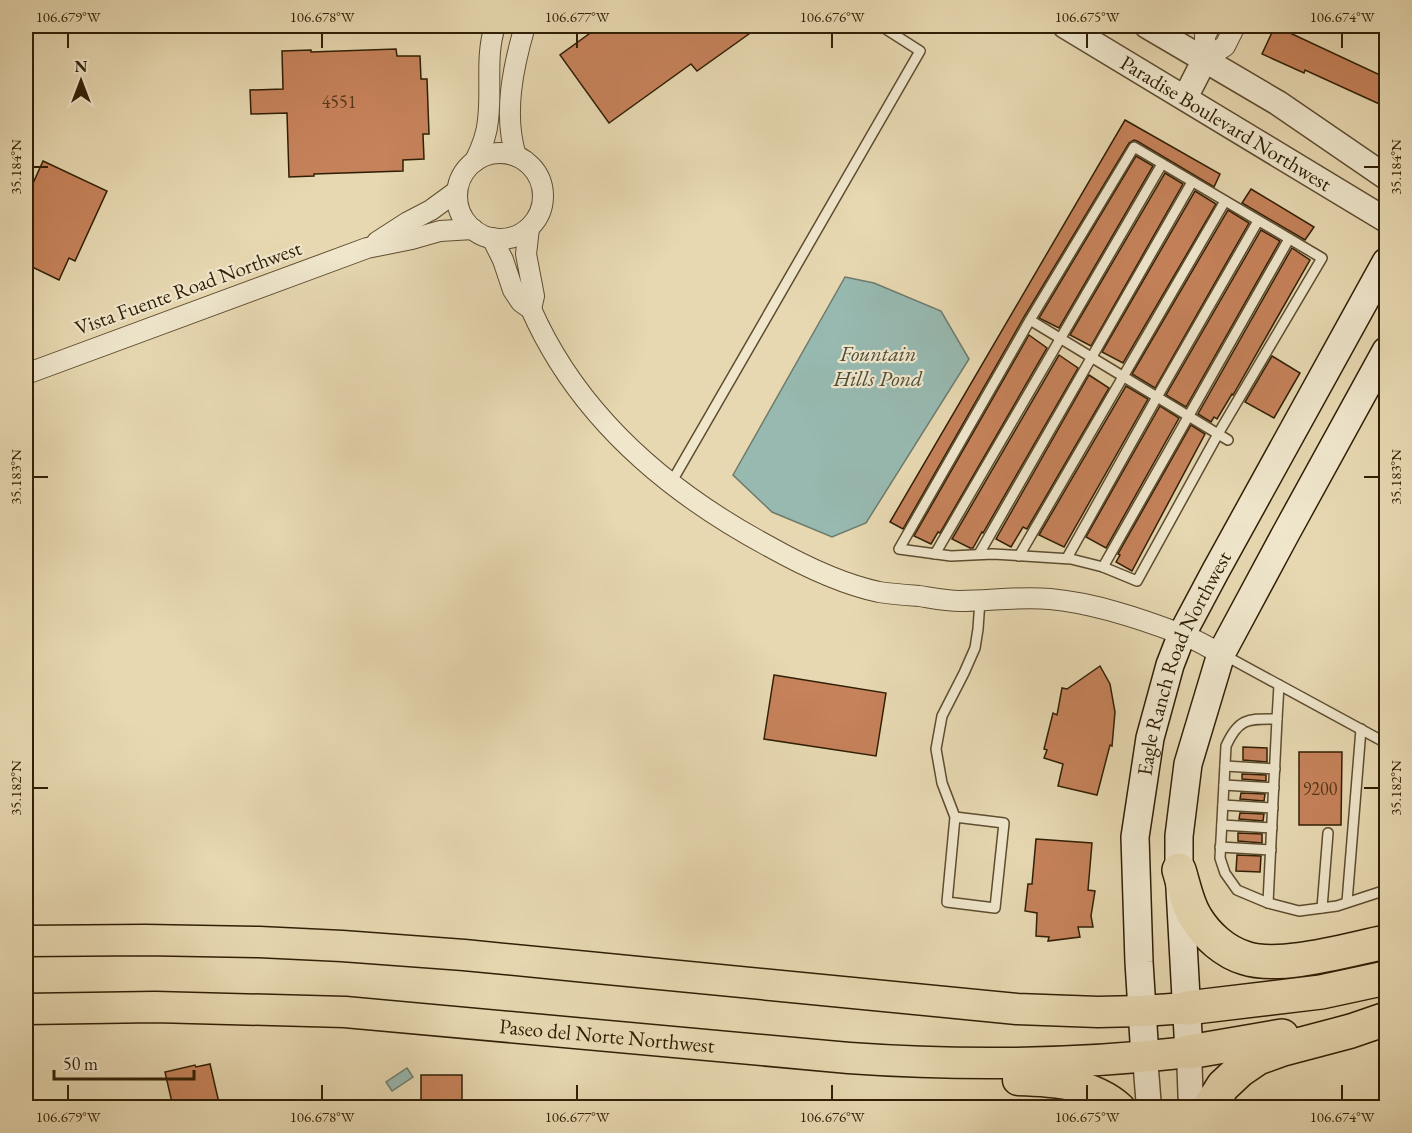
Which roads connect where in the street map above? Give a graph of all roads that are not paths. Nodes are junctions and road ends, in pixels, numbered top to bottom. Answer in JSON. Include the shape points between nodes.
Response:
{"nodes":[{"id":1,"x":495,"y":26,"type":"edge"},
{"id":2,"x":525,"y":26,"type":"edge"},
{"id":3,"x":881,"y":26,"type":"edge"},
{"id":4,"x":1065,"y":26,"type":"edge"},
{"id":5,"x":1147,"y":26,"type":"edge"},
{"id":6,"x":1210,"y":26,"type":"edge"},
{"id":7,"x":1235,"y":26,"type":"edge"},
{"id":8,"x":1205,"y":59,"type":"junction"},
{"id":9,"x":1185,"y":98,"type":"junction"},
{"id":10,"x":516,"y":156,"type":"junction"},
{"id":11,"x":475,"y":160,"type":"junction"},
{"id":12,"x":1162,"y":164,"type":"junction"},
{"id":13,"x":1386,"y":177,"type":"edge"},
{"id":14,"x":1192,"y":182,"type":"junction"},
{"id":15,"x":457,"y":191,"type":"junction"},
{"id":16,"x":1225,"y":201,"type":"junction"},
{"id":17,"x":1386,"y":220,"type":"edge"},
{"id":18,"x":1258,"y":221,"type":"junction"},
{"id":19,"x":529,"y":228,"type":"junction"},
{"id":20,"x":472,"y":229,"type":"junction"},
{"id":21,"x":492,"y":238,"type":"junction"},
{"id":22,"x":1289,"y":239,"type":"junction"},
{"id":23,"x":367,"y":248,"type":"junction"},
{"id":24,"x":1386,"y":262,"type":"edge"},
{"id":25,"x":531,"y":309,"type":"junction"},
{"id":26,"x":1030,"y":320,"type":"junction"},
{"id":27,"x":1060,"y":338,"type":"junction"},
{"id":28,"x":1386,"y":351,"type":"edge"},
{"id":29,"x":1091,"y":358,"type":"junction"},
{"id":30,"x":26,"y":374,"type":"edge"},
{"id":31,"x":1123,"y":376,"type":"junction"},
{"id":32,"x":1157,"y":397,"type":"junction"},
{"id":33,"x":1189,"y":415,"type":"junction"},
{"id":34,"x":1218,"y":434,"type":"junction"},
{"id":35,"x":1228,"y":440,"type":"dead end"},
{"id":36,"x":670,"y":483,"type":"junction"},
{"id":37,"x":934,"y":554,"type":"junction"},
{"id":38,"x":979,"y":554,"type":"junction"},
{"id":39,"x":1019,"y":556,"type":"junction"},
{"id":40,"x":1067,"y":558,"type":"junction"},
{"id":41,"x":1103,"y":567,"type":"junction"},
{"id":42,"x":980,"y":600,"type":"junction"},
{"id":43,"x":1182,"y":634,"type":"junction"},
{"id":44,"x":1221,"y":654,"type":"junction"},
{"id":45,"x":1279,"y":685,"type":"junction"},
{"id":46,"x":1277,"y":719,"type":"junction"},
{"id":47,"x":1361,"y":729,"type":"junction"},
{"id":48,"x":1386,"y":743,"type":"edge"},
{"id":49,"x":1225,"y":766,"type":"junction"},
{"id":50,"x":1275,"y":769,"type":"junction"},
{"id":51,"x":1224,"y":785,"type":"junction"},
{"id":52,"x":1274,"y":788,"type":"junction"},
{"id":53,"x":1223,"y":805,"type":"junction"},
{"id":54,"x":1273,"y":808,"type":"junction"},
{"id":55,"x":955,"y":817,"type":"junction"},
{"id":56,"x":1222,"y":825,"type":"junction"},
{"id":57,"x":1272,"y":828,"type":"junction"},
{"id":58,"x":1328,"y":833,"type":"dead end"},
{"id":59,"x":1220,"y":847,"type":"junction"},
{"id":60,"x":1271,"y":850,"type":"junction"},
{"id":61,"x":1179,"y":870,"type":"junction"},
{"id":62,"x":1386,"y":890,"type":"edge"},
{"id":63,"x":1347,"y":902,"type":"junction"},
{"id":64,"x":1268,"y":903,"type":"junction"},
{"id":65,"x":1322,"y":908,"type":"junction"},
{"id":66,"x":26,"y":941,"type":"edge"},
{"id":67,"x":1386,"y":942,"type":"edge"},
{"id":68,"x":1386,"y":978,"type":"edge"},
{"id":69,"x":1187,"y":1008,"type":"junction"},
{"id":70,"x":26,"y":1009,"type":"edge"},
{"id":71,"x":1142,"y":1011,"type":"junction"},
{"id":72,"x":1386,"y":1014,"type":"edge"},
{"id":73,"x":1386,"y":1019,"type":"edge"},
{"id":74,"x":1189,"y":1052,"type":"junction"},
{"id":75,"x":1145,"y":1057,"type":"junction"},
{"id":76,"x":849,"y":1058,"type":"junction"},
{"id":77,"x":1120,"y":1107,"type":"edge"},
{"id":78,"x":1149,"y":1107,"type":"edge"},
{"id":79,"x":1191,"y":1107,"type":"edge"},
{"id":80,"x":1209,"y":1107,"type":"edge"}],
"edges":[{"from":1,"to":11,"type":"street","via":[[489,49],[489,118]]},
{"from":2,"to":10,"type":"street","via":[[510,105],[510,134]]},
{"from":3,"to":36,"type":"lane","via":[[920,51]]},
{"from":4,"to":9,"type":"street","name":"Paradise Boulevard Northwest"},
{"from":5,"to":8,"type":"street","name":"Paradise Boulevard Northwest"},
{"from":6,"to":8,"type":"street","via":[[1205,36]]},
{"from":7,"to":8,"type":"street","via":[[1225,46]]},
{"from":8,"to":9,"type":"street"},
{"from":8,"to":13,"type":"street","name":"Paradise Boulevard Northwest","via":[[1278,103]]},
{"from":9,"to":17,"type":"street","name":"Paradise Boulevard Northwest"},
{"from":10,"to":11,"type":"street","via":[[502,152]]},
{"from":10,"to":19,"type":"street","via":[[536,171],[541,182],[542,206]]},
{"from":11,"to":15,"type":"street","via":[[463,174]]},
{"from":12,"to":14,"type":"lane"},
{"from":12,"to":26,"type":"lane","via":[[1134,147]]},
{"from":12,"to":27,"type":"lane"},
{"from":14,"to":16,"type":"lane"},
{"from":14,"to":29,"type":"lane"},
{"from":15,"to":20,"type":"street","via":[[460,212]]},
{"from":15,"to":23,"type":"street","name":"Vista Fuente Road Northwest"},
{"from":16,"to":18,"type":"lane"},
{"from":16,"to":31,"type":"lane"},
{"from":18,"to":22,"type":"lane"},
{"from":18,"to":32,"type":"lane"},
{"from":19,"to":21,"type":"street","via":[[518,235]]},
{"from":19,"to":25,"type":"street","via":[[526,254],[534,296]]},
{"from":20,"to":21,"type":"street"},
{"from":20,"to":23,"type":"street","name":"Vista Fuente Road Northwest","via":[[440,231]]},
{"from":21,"to":25,"type":"street","via":[[513,290]]},
{"from":22,"to":33,"type":"lane"},
{"from":22,"to":34,"type":"lane","via":[[1322,258]]},
{"from":23,"to":30,"type":"street","name":"Vista Fuente Road Northwest"},
{"from":24,"to":43,"type":"main road","name":"Eagle Ranch Road Northwest"},
{"from":25,"to":36,"type":"street","via":[[550,348],[579,392],[615,433]]},
{"from":26,"to":27,"type":"lane"},
{"from":26,"to":37,"type":"lane","via":[[899,549]]},
{"from":27,"to":29,"type":"lane"},
{"from":27,"to":37,"type":"lane"},
{"from":28,"to":44,"type":"main road","name":"Eagle Ranch Road Northwest"},
{"from":29,"to":31,"type":"lane"},
{"from":29,"to":38,"type":"lane"},
{"from":31,"to":32,"type":"lane"},
{"from":31,"to":39,"type":"lane"},
{"from":32,"to":33,"type":"lane"},
{"from":32,"to":40,"type":"lane"},
{"from":33,"to":34,"type":"lane"},
{"from":33,"to":41,"type":"lane"},
{"from":34,"to":35,"type":"lane"},
{"from":34,"to":41,"type":"lane","via":[[1137,581]]},
{"from":36,"to":42,"type":"street","via":[[757,541],[847,583],[878,592]]},
{"from":37,"to":38,"type":"lane"},
{"from":38,"to":39,"type":"lane"},
{"from":39,"to":40,"type":"lane"},
{"from":40,"to":41,"type":"lane"},
{"from":42,"to":43,"type":"street","via":[[1027,598],[1073,602]]},
{"from":42,"to":55,"type":"lane","via":[[975,648],[942,716],[936,749],[942,783]]},
{"from":43,"to":44,"type":"street"},
{"from":43,"to":71,"type":"main road","name":"Eagle Ranch Road Northwest","via":[[1150,738],[1135,837]]},
{"from":44,"to":45,"type":"lane"},
{"from":44,"to":61,"type":"main road","name":"Eagle Ranch Road Northwest","via":[[1188,764]]},
{"from":45,"to":46,"type":"lane"},
{"from":45,"to":47,"type":"lane"},
{"from":46,"to":49,"type":"lane","via":[[1250,719],[1240,725],[1226,746]]},
{"from":46,"to":50,"type":"lane"},
{"from":47,"to":48,"type":"lane"},
{"from":47,"to":63,"type":"lane"},
{"from":49,"to":50,"type":"lane"},
{"from":49,"to":51,"type":"lane"},
{"from":50,"to":52,"type":"lane"},
{"from":51,"to":52,"type":"lane"},
{"from":51,"to":53,"type":"lane"},
{"from":52,"to":54,"type":"lane"},
{"from":53,"to":54,"type":"lane"},
{"from":53,"to":56,"type":"lane"},
{"from":54,"to":57,"type":"lane"},
{"from":55,"to":55,"type":"lane","via":[[947,902],[995,908],[1004,823]]},
{"from":56,"to":57,"type":"lane"},
{"from":56,"to":59,"type":"lane"},
{"from":57,"to":60,"type":"lane"},
{"from":58,"to":65,"type":"lane"},
{"from":59,"to":60,"type":"lane"},
{"from":59,"to":64,"type":"lane","via":[[1225,873],[1237,890]]},
{"from":60,"to":64,"type":"lane"},
{"from":61,"to":67,"type":"highway","via":[[1187,898],[1208,935],[1246,958],[1271,962],[1316,957]]},
{"from":61,"to":69,"type":"main road","name":"Eagle Ranch Road Northwest"},
{"from":62,"to":63,"type":"lane"},
{"from":63,"to":65,"type":"lane"},
{"from":64,"to":65,"type":"lane","via":[[1299,911]]},
{"from":66,"to":71,"type":"main road","via":[[156,940],[342,946],[1017,1010]]},
{"from":68,"to":69,"type":"highway","via":[[1321,992]]},
{"from":69,"to":71,"type":"main road"},
{"from":69,"to":74,"type":"main road","name":"Eagle Ranch Road Northwest"},
{"from":70,"to":76,"type":"main road","name":"Paseo del Norte Northwest","via":[[155,1007],[345,1012]]},
{"from":71,"to":75,"type":"main road","name":"Eagle Ranch Road Northwest"},
{"from":72,"to":74,"type":"highway"},
{"from":73,"to":80,"type":"highway","via":[[1258,1058],[1223,1086]]},
{"from":74,"to":75,"type":"main road","name":"Paseo del Norte Northwest"},
{"from":74,"to":79,"type":"street","name":"Eagle Ranch Road Northwest"},
{"from":75,"to":76,"type":"main road","name":"Paseo del Norte Northwest","via":[[1013,1064]]},
{"from":75,"to":78,"type":"street","name":"Eagle Ranch Road Northwest"},
{"from":76,"to":77,"type":"main road","via":[[936,1077],[1054,1082],[1080,1087]]}]}
